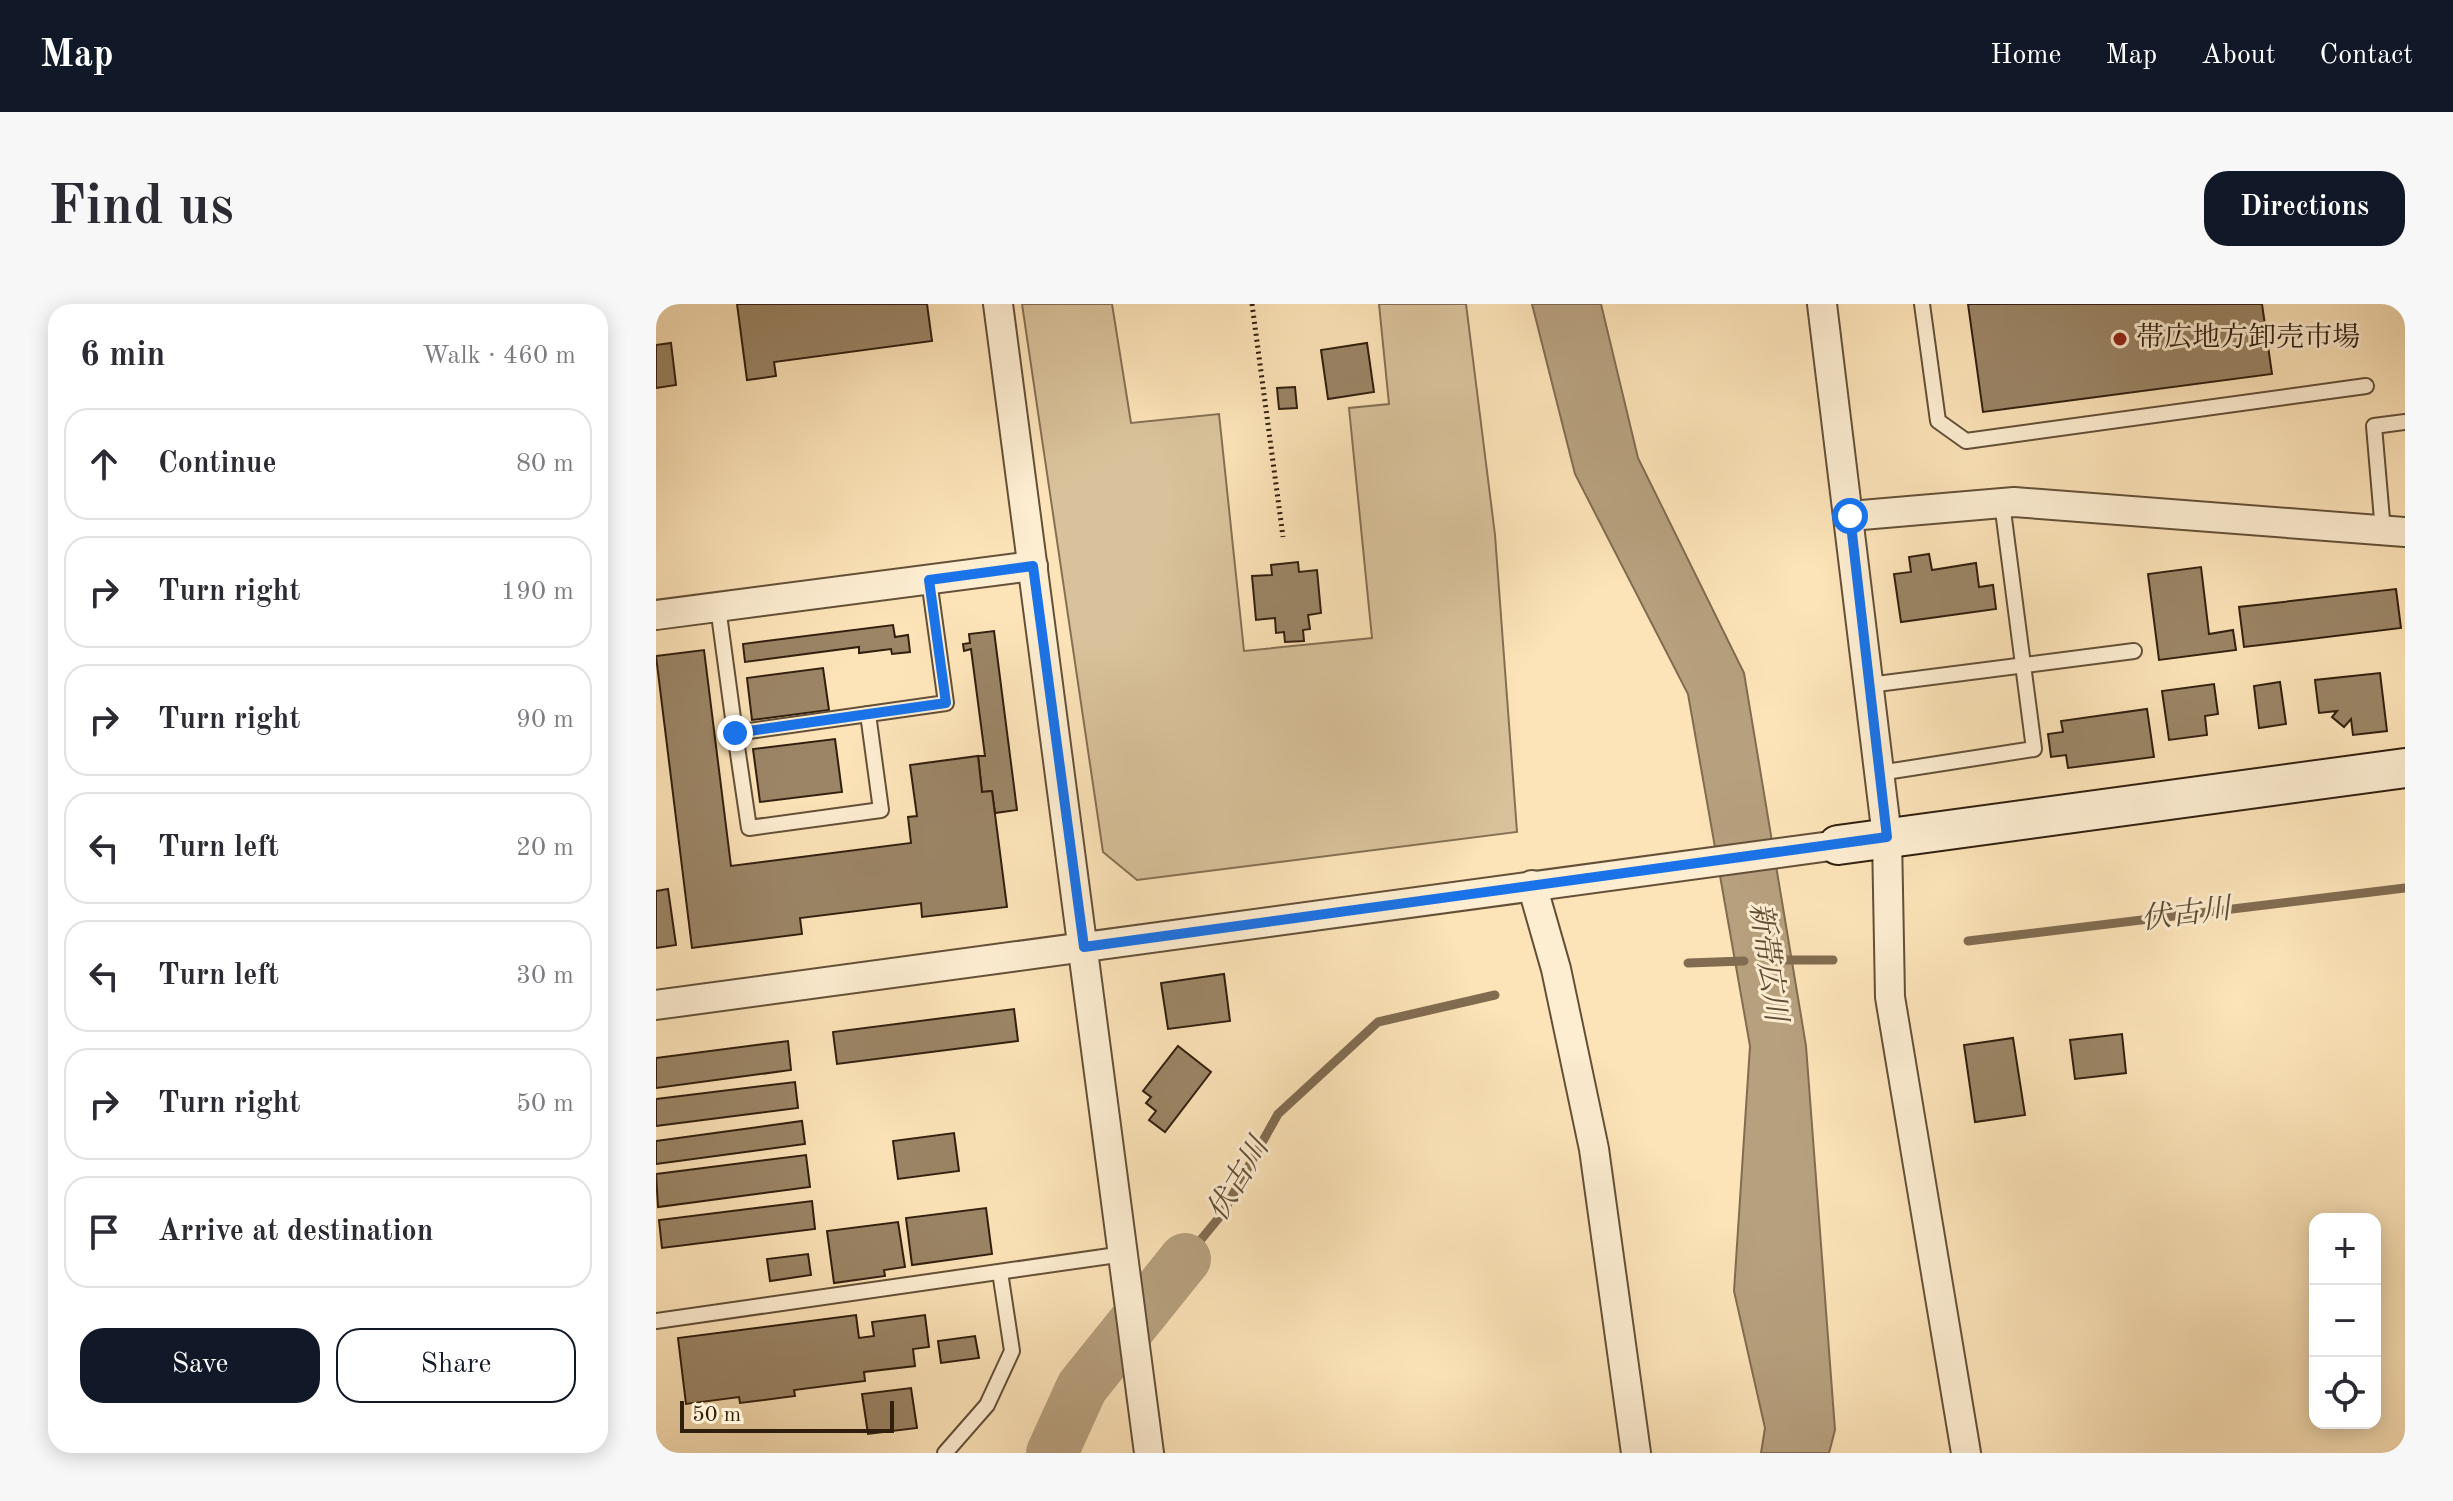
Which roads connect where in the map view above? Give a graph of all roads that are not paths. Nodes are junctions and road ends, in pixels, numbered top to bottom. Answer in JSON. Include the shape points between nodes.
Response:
{"nodes":[{"id":1,"x":998,"y":304,"type":"edge"},
{"id":2,"x":1822,"y":304,"type":"edge"},
{"id":3,"x":1922,"y":304,"type":"edge"},
{"id":4,"x":2366,"y":386,"type":"dead end"},
{"id":5,"x":2405,"y":422,"type":"edge"},
{"id":6,"x":2002,"y":503,"type":"junction"},
{"id":7,"x":1850,"y":516,"type":"junction"},
{"id":8,"x":2394,"y":532,"type":"edge"},
{"id":9,"x":1033,"y":566,"type":"junction"},
{"id":10,"x":929,"y":580,"type":"junction"},
{"id":11,"x":718,"y":607,"type":"junction"},
{"id":12,"x":656,"y":615,"type":"edge"},
{"id":13,"x":2134,"y":651,"type":"dead end"},
{"id":14,"x":2023,"y":665,"type":"junction"},
{"id":15,"x":1869,"y":685,"type":"junction"},
{"id":16,"x":868,"y":714,"type":"junction"},
{"id":17,"x":735,"y":733,"type":"junction"},
{"id":18,"x":2405,"y":768,"type":"edge"},
{"id":19,"x":1879,"y":773,"type":"junction"},
{"id":20,"x":1887,"y":837,"type":"junction"},
{"id":21,"x":1838,"y":845,"type":"joint"},
{"id":22,"x":1532,"y":885,"type":"junction"},
{"id":23,"x":1084,"y":947,"type":"junction"},
{"id":24,"x":656,"y":1005,"type":"edge"},
{"id":25,"x":1125,"y":1259,"type":"junction"},
{"id":26,"x":1000,"y":1272,"type":"junction"},
{"id":27,"x":656,"y":1321,"type":"edge"},
{"id":28,"x":945,"y":1453,"type":"edge"},
{"id":29,"x":1149,"y":1453,"type":"edge"},
{"id":30,"x":1636,"y":1453,"type":"edge"},
{"id":31,"x":1966,"y":1453,"type":"edge"}],
"edges":[{"from":1,"to":9,"type":"street"},
{"from":2,"to":7,"type":"street"},
{"from":3,"to":4,"type":"lane","via":[[1938,421],[1966,441]]},
{"from":5,"to":8,"type":"lane","via":[[2374,426]]},
{"from":6,"to":7,"type":"street"},
{"from":6,"to":8,"type":"street"},
{"from":6,"to":14,"type":"lane"},
{"from":7,"to":15,"type":"street"},
{"from":9,"to":10,"type":"street"},
{"from":9,"to":23,"type":"street"},
{"from":10,"to":11,"type":"street"},
{"from":10,"to":16,"type":"lane","via":[[946,703]]},
{"from":11,"to":12,"type":"street"},
{"from":11,"to":17,"type":"lane"},
{"from":13,"to":14,"type":"lane"},
{"from":14,"to":15,"type":"lane"},
{"from":14,"to":19,"type":"lane","via":[[2034,749]]},
{"from":15,"to":19,"type":"street"},
{"from":16,"to":17,"type":"lane"},
{"from":16,"to":17,"type":"lane","via":[[881,810],[749,828]]},
{"from":18,"to":20,"type":"street"},
{"from":19,"to":20,"type":"street"},
{"from":20,"to":21,"type":"street"},
{"from":20,"to":31,"type":"street","via":[[1890,997]]},
{"from":21,"to":22,"type":"street"},
{"from":22,"to":23,"type":"street"},
{"from":22,"to":30,"type":"street","via":[[1556,969],[1594,1149]]},
{"from":23,"to":24,"type":"street"},
{"from":23,"to":25,"type":"street"},
{"from":25,"to":26,"type":"lane"},
{"from":25,"to":29,"type":"street"},
{"from":26,"to":27,"type":"lane"},
{"from":26,"to":28,"type":"lane","via":[[1012,1351],[987,1405]]}]}
